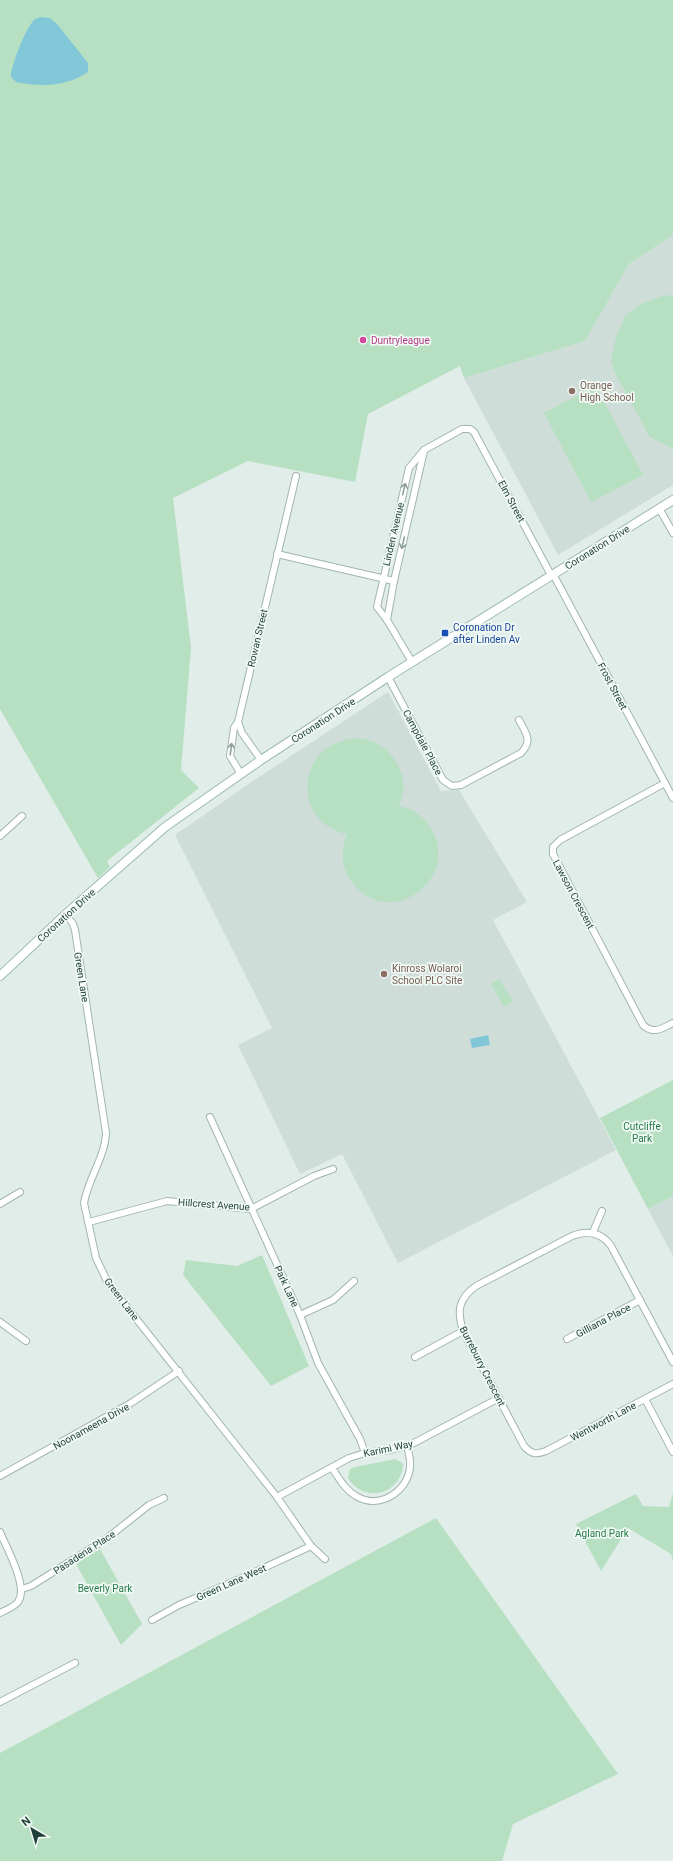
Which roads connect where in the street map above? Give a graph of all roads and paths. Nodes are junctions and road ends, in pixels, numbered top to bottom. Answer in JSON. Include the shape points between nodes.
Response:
{"nodes":[{"id":1,"x":470,"y":429,"type":"joint"},
{"id":2,"x":424,"y":450,"type":"junction"},
{"id":3,"x":296,"y":476,"type":"dead end"},
{"id":4,"x":673,"y":500,"type":"edge"},
{"id":5,"x":659,"y":508,"type":"junction"},
{"id":6,"x":673,"y":533,"type":"edge"},
{"id":7,"x":277,"y":554,"type":"junction"},
{"id":8,"x":552,"y":574,"type":"junction"},
{"id":9,"x":383,"y":578,"type":"junction"},
{"id":10,"x":394,"y":581,"type":"junction"},
{"id":11,"x":387,"y":620,"type":"junction"},
{"id":12,"x":412,"y":662,"type":"junction"},
{"id":13,"x":388,"y":677,"type":"junction"},
{"id":14,"x":519,"y":720,"type":"dead end"},
{"id":15,"x":238,"y":722,"type":"junction"},
{"id":16,"x":262,"y":760,"type":"junction"},
{"id":17,"x":241,"y":774,"type":"junction"},
{"id":18,"x":665,"y":783,"type":"junction"},
{"id":19,"x":673,"y":798,"type":"edge"},
{"id":20,"x":22,"y":816,"type":"dead end"},
{"id":21,"x":0,"y":836,"type":"edge"},
{"id":22,"x":66,"y":914,"type":"junction"},
{"id":23,"x":0,"y":976,"type":"edge"},
{"id":24,"x":673,"y":1023,"type":"edge"},
{"id":25,"x":210,"y":1117,"type":"dead end"},
{"id":26,"x":333,"y":1169,"type":"dead end"},
{"id":27,"x":20,"y":1192,"type":"dead end"},
{"id":28,"x":0,"y":1204,"type":"edge"},
{"id":29,"x":251,"y":1209,"type":"junction"},
{"id":30,"x":602,"y":1211,"type":"dead end"},
{"id":31,"x":89,"y":1222,"type":"junction"},
{"id":32,"x":593,"y":1232,"type":"junction"},
{"id":33,"x":354,"y":1282,"type":"dead end"},
{"id":34,"x":640,"y":1300,"type":"junction"},
{"id":35,"x":300,"y":1315,"type":"junction"},
{"id":36,"x":0,"y":1322,"type":"edge"},
{"id":37,"x":463,"y":1331,"type":"junction"},
{"id":38,"x":567,"y":1339,"type":"dead end"},
{"id":39,"x":26,"y":1341,"type":"dead end"},
{"id":40,"x":415,"y":1357,"type":"dead end"},
{"id":41,"x":673,"y":1362,"type":"edge"},
{"id":42,"x":179,"y":1371,"type":"junction"},
{"id":43,"x":673,"y":1384,"type":"edge"},
{"id":44,"x":499,"y":1398,"type":"junction"},
{"id":45,"x":644,"y":1399,"type":"junction"},
{"id":46,"x":407,"y":1446,"type":"junction"},
{"id":47,"x":673,"y":1452,"type":"edge"},
{"id":48,"x":365,"y":1453,"type":"junction"},
{"id":49,"x":532,"y":1453,"type":"joint"},
{"id":50,"x":332,"y":1468,"type":"junction"},
{"id":51,"x":0,"y":1476,"type":"edge"},
{"id":52,"x":277,"y":1497,"type":"junction"},
{"id":53,"x":164,"y":1498,"type":"dead end"},
{"id":54,"x":0,"y":1532,"type":"edge"},
{"id":55,"x":311,"y":1546,"type":"junction"},
{"id":56,"x":325,"y":1559,"type":"dead end"},
{"id":57,"x":22,"y":1589,"type":"junction"},
{"id":58,"x":0,"y":1613,"type":"edge"},
{"id":59,"x":152,"y":1620,"type":"dead end"},
{"id":60,"x":75,"y":1663,"type":"dead end"},
{"id":61,"x":0,"y":1702,"type":"edge"}],
"edges":[{"from":1,"to":2,"type":"street","name":"Linden Avenue","via":[[462,429]]},
{"from":1,"to":8,"type":"street","name":"Elm Street","via":[[476,434]]},
{"from":9,"to":2,"type":"street","name":"Linden Avenue","one_way":true,"via":[[408,468]]},
{"from":2,"to":10,"type":"street","name":"Linden Avenue","one_way":true},
{"from":3,"to":7,"type":"street","name":"Rowan Street"},
{"from":4,"to":5,"type":"main road","name":"Coronation Drive"},
{"from":5,"to":6,"type":"street"},
{"from":5,"to":8,"type":"main road","name":"Coronation Drive"},
{"from":7,"to":9,"type":"street"},
{"from":7,"to":15,"type":"street","name":"Rowan Street"},
{"from":8,"to":12,"type":"main road","name":"Coronation Drive"},
{"from":8,"to":18,"type":"street","name":"Frost Street"},
{"from":9,"to":10,"type":"street"},
{"from":9,"to":11,"type":"street","name":"Linden Avenue","via":[[377,607]]},
{"from":10,"to":11,"type":"street","name":"Linden Avenue"},
{"from":11,"to":12,"type":"street","name":"Linden Avenue"},
{"from":12,"to":13,"type":"main road","name":"Coronation Drive"},
{"from":13,"to":14,"type":"street","name":"Campdale Place","via":[[443,780],[452,786],[461,785],[521,753],[528,745],[528,740]]},
{"from":13,"to":16,"type":"main road","name":"Coronation Drive"},
{"from":15,"to":16,"type":"street","via":[[242,733]]},
{"from":17,"to":15,"type":"street","name":"Rowan Street","one_way":true,"via":[[230,756],[234,728]]},
{"from":16,"to":17,"type":"main road","name":"Coronation Drive"},
{"from":17,"to":22,"type":"main road","name":"Coronation Drive","via":[[164,827]]},
{"from":18,"to":19,"type":"street","name":"Frost Street"},
{"from":18,"to":24,"type":"street","name":"Lawson Crescent","via":[[560,840],[553,847],[553,854],[643,1025],[649,1030],[656,1031]]},
{"from":20,"to":21,"type":"street"},
{"from":22,"to":23,"type":"main road","name":"Coronation Drive"},
{"from":22,"to":31,"type":"street","name":"Green Lane","via":[[75,930],[106,1133],[105,1143],[84,1203]]},
{"from":25,"to":29,"type":"street","name":"Park Lane"},
{"from":26,"to":29,"type":"street","name":"Hillcrest Avenue","via":[[314,1176]]},
{"from":27,"to":28,"type":"street"},
{"from":29,"to":31,"type":"street","name":"Hillcrest Avenue","via":[[167,1201]]},
{"from":29,"to":35,"type":"street","name":"Park Lane"},
{"from":30,"to":32,"type":"street"},
{"from":31,"to":42,"type":"street","name":"Green Lane","via":[[96,1258],[108,1283]]},
{"from":32,"to":34,"type":"street","via":[[608,1242]]},
{"from":32,"to":37,"type":"street","name":"Burreburry Crescent","via":[[572,1236],[470,1290],[459,1309]]},
{"from":33,"to":35,"type":"street","via":[[333,1300]]},
{"from":34,"to":38,"type":"street","name":"Gilliana Place"},
{"from":34,"to":41,"type":"street"},
{"from":35,"to":48,"type":"street","name":"Park Lane","via":[[318,1362]]},
{"from":36,"to":39,"type":"street"},
{"from":37,"to":40,"type":"street"},
{"from":37,"to":44,"type":"street","name":"Burreburry Crescent"},
{"from":42,"to":51,"type":"street","name":"Noonameena Drive","via":[[131,1403]]},
{"from":42,"to":52,"type":"street","name":"Green Lane"},
{"from":43,"to":45,"type":"street","name":"Wentworth Lane"},
{"from":44,"to":46,"type":"street","name":"Karimi Way"},
{"from":44,"to":49,"type":"street","name":"Burreburry Crescent","via":[[524,1446]]},
{"from":45,"to":47,"type":"street"},
{"from":45,"to":49,"type":"street","name":"Wentworth Lane","via":[[546,1451]]},
{"from":46,"to":48,"type":"street","name":"Karimi Way"},
{"from":46,"to":50,"type":"street","via":[[410,1465],[406,1480],[398,1491],[382,1500],[373,1501],[357,1497],[348,1490]]},
{"from":48,"to":50,"type":"street","name":"Karimi Way","via":[[349,1458]]},
{"from":50,"to":52,"type":"street","name":"Karimi Way"},
{"from":52,"to":55,"type":"street","name":"Green Lane"},
{"from":53,"to":57,"type":"street","name":"Pasadena Place","via":[[149,1505],[106,1539],[31,1586]]},
{"from":54,"to":57,"type":"street"},
{"from":55,"to":56,"type":"street","name":"Green Lane"},
{"from":55,"to":59,"type":"street","name":"Green Lane West","via":[[179,1605]]},
{"from":57,"to":58,"type":"street","via":[[19,1601]]},
{"from":60,"to":61,"type":"street"}]}
